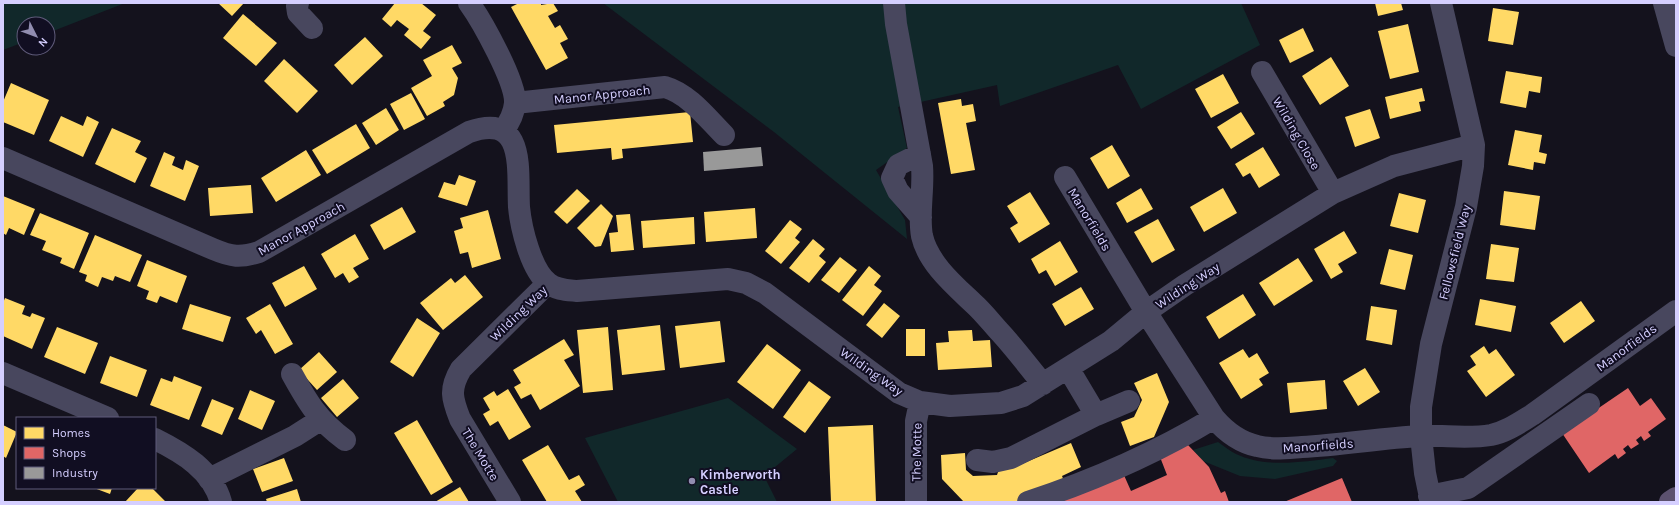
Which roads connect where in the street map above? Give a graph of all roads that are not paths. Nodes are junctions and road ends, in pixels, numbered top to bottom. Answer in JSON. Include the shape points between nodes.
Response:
{"nodes":[{"id":1,"x":298,"y":3,"type":"edge"},
{"id":2,"x":469,"y":3,"type":"edge"},
{"id":3,"x":894,"y":3,"type":"edge"},
{"id":4,"x":1441,"y":3,"type":"edge"},
{"id":5,"x":1669,"y":13,"type":"edge"},
{"id":6,"x":312,"y":28,"type":"dead end"},
{"id":7,"x":1676,"y":46,"type":"edge"},
{"id":8,"x":1262,"y":72,"type":"dead end"},
{"id":9,"x":515,"y":103,"type":"junction"},
{"id":10,"x":503,"y":131,"type":"junction"},
{"id":11,"x":724,"y":135,"type":"dead end"},
{"id":12,"x":1474,"y":145,"type":"junction"},
{"id":13,"x":920,"y":154,"type":"junction"},
{"id":14,"x":3,"y":158,"type":"edge"},
{"id":15,"x":1065,"y":177,"type":"dead end"},
{"id":16,"x":1333,"y":194,"type":"junction"},
{"id":17,"x":921,"y":217,"type":"junction"},
{"id":18,"x":548,"y":283,"type":"junction"},
{"id":19,"x":1676,"y":311,"type":"edge"},
{"id":20,"x":1146,"y":312,"type":"junction"},
{"id":21,"x":1068,"y":368,"type":"junction"},
{"id":22,"x":3,"y":373,"type":"edge"},
{"id":23,"x":292,"y":374,"type":"dead end"},
{"id":24,"x":1043,"y":384,"type":"junction"},
{"id":25,"x":1129,"y":401,"type":"dead end"},
{"id":26,"x":920,"y":402,"type":"junction"},
{"id":27,"x":454,"y":404,"type":"joint"},
{"id":28,"x":1589,"y":404,"type":"dead end"},
{"id":29,"x":1096,"y":415,"type":"junction"},
{"id":30,"x":106,"y":417,"type":"edge"},
{"id":31,"x":1214,"y":418,"type":"junction"},
{"id":32,"x":320,"y":420,"type":"junction"},
{"id":33,"x":1421,"y":436,"type":"junction"},
{"id":34,"x":156,"y":439,"type":"edge"},
{"id":35,"x":345,"y":440,"type":"dead end"},
{"id":36,"x":977,"y":460,"type":"dead end"},
{"id":37,"x":209,"y":479,"type":"junction"},
{"id":38,"x":1676,"y":498,"type":"edge"},
{"id":39,"x":1430,"y":499,"type":"edge"},
{"id":40,"x":221,"y":502,"type":"edge"},
{"id":41,"x":510,"y":502,"type":"edge"},
{"id":42,"x":916,"y":502,"type":"edge"},
{"id":43,"x":1028,"y":502,"type":"edge"},
{"id":44,"x":1670,"y":502,"type":"edge"}],
"edges":[{"from":1,"to":6,"type":"street","via":[[298,13]]},
{"from":2,"to":9,"type":"street","via":[[504,68]]},
{"from":3,"to":13,"type":"street"},
{"from":4,"to":12,"type":"street","name":"Fellowsfield Way"},
{"from":5,"to":7,"type":"street"},
{"from":8,"to":16,"type":"street","name":"Wilding Close"},
{"from":9,"to":10,"type":"street","via":[[511,119]]},
{"from":9,"to":11,"type":"street","name":"Manor Approach","via":[[665,87],[688,99]]},
{"from":10,"to":14,"type":"street","name":"Manor Approach","via":[[480,128],[469,132],[259,252],[245,257],[230,256]]},
{"from":10,"to":18,"type":"street","via":[[517,151],[520,208],[525,235],[538,271]]},
{"from":12,"to":16,"type":"street","name":"Wilding Way","via":[[1394,166]]},
{"from":12,"to":33,"type":"street","name":"Fellowsfield Way","via":[[1466,207],[1431,344],[1421,407]]},
{"from":13,"to":17,"type":"street","via":[[924,185]]},
{"from":13,"to":17,"type":"street","via":[[898,165],[892,178],[898,191]]},
{"from":15,"to":20,"type":"street","name":"Manorfields"},
{"from":16,"to":20,"type":"street","name":"Wilding Way","via":[[1185,285]]},
{"from":17,"to":24,"type":"street","via":[[922,237],[929,253],[946,278],[999,331]]},
{"from":18,"to":26,"type":"street","name":"Wilding Way","via":[[561,290],[577,291],[728,279],[746,283],[765,293],[899,393]]},
{"from":18,"to":27,"type":"street","name":"Wilding Way","via":[[461,369],[454,381]]},
{"from":19,"to":33,"type":"street","name":"Manorfields","via":[[1512,427],[1492,434],[1464,437]]},
{"from":20,"to":21,"type":"street","name":"Wilding Way","via":[[1111,340]]},
{"from":20,"to":31,"type":"street","name":"Manorfields"},
{"from":21,"to":24,"type":"street","name":"Wilding Way"},
{"from":21,"to":29,"type":"street"},
{"from":22,"to":30,"type":"street"},
{"from":23,"to":32,"type":"street"},
{"from":24,"to":26,"type":"street","name":"Wilding Way","via":[[1023,396],[1001,403],[950,406]]},
{"from":25,"to":29,"type":"street"},
{"from":26,"to":42,"type":"street","name":"The Motte","via":[[916,421]]},
{"from":27,"to":41,"type":"street","name":"The Motte","via":[[460,419]]},
{"from":28,"to":39,"type":"street","via":[[1468,488]]},
{"from":29,"to":36,"type":"street","via":[[1011,458],[993,462]]},
{"from":31,"to":33,"type":"street","name":"Manorfields","via":[[1226,432],[1240,440],[1257,446],[1275,448]]},
{"from":31,"to":43,"type":"street","via":[[1178,440]]},
{"from":32,"to":35,"type":"street"},
{"from":32,"to":37,"type":"street","via":[[295,436]]},
{"from":33,"to":39,"type":"street","name":"Fellowsfield Way","via":[[1424,473]]},
{"from":34,"to":37,"type":"street","via":[[180,451]]},
{"from":37,"to":40,"type":"street"},
{"from":38,"to":44,"type":"main road"}]}
